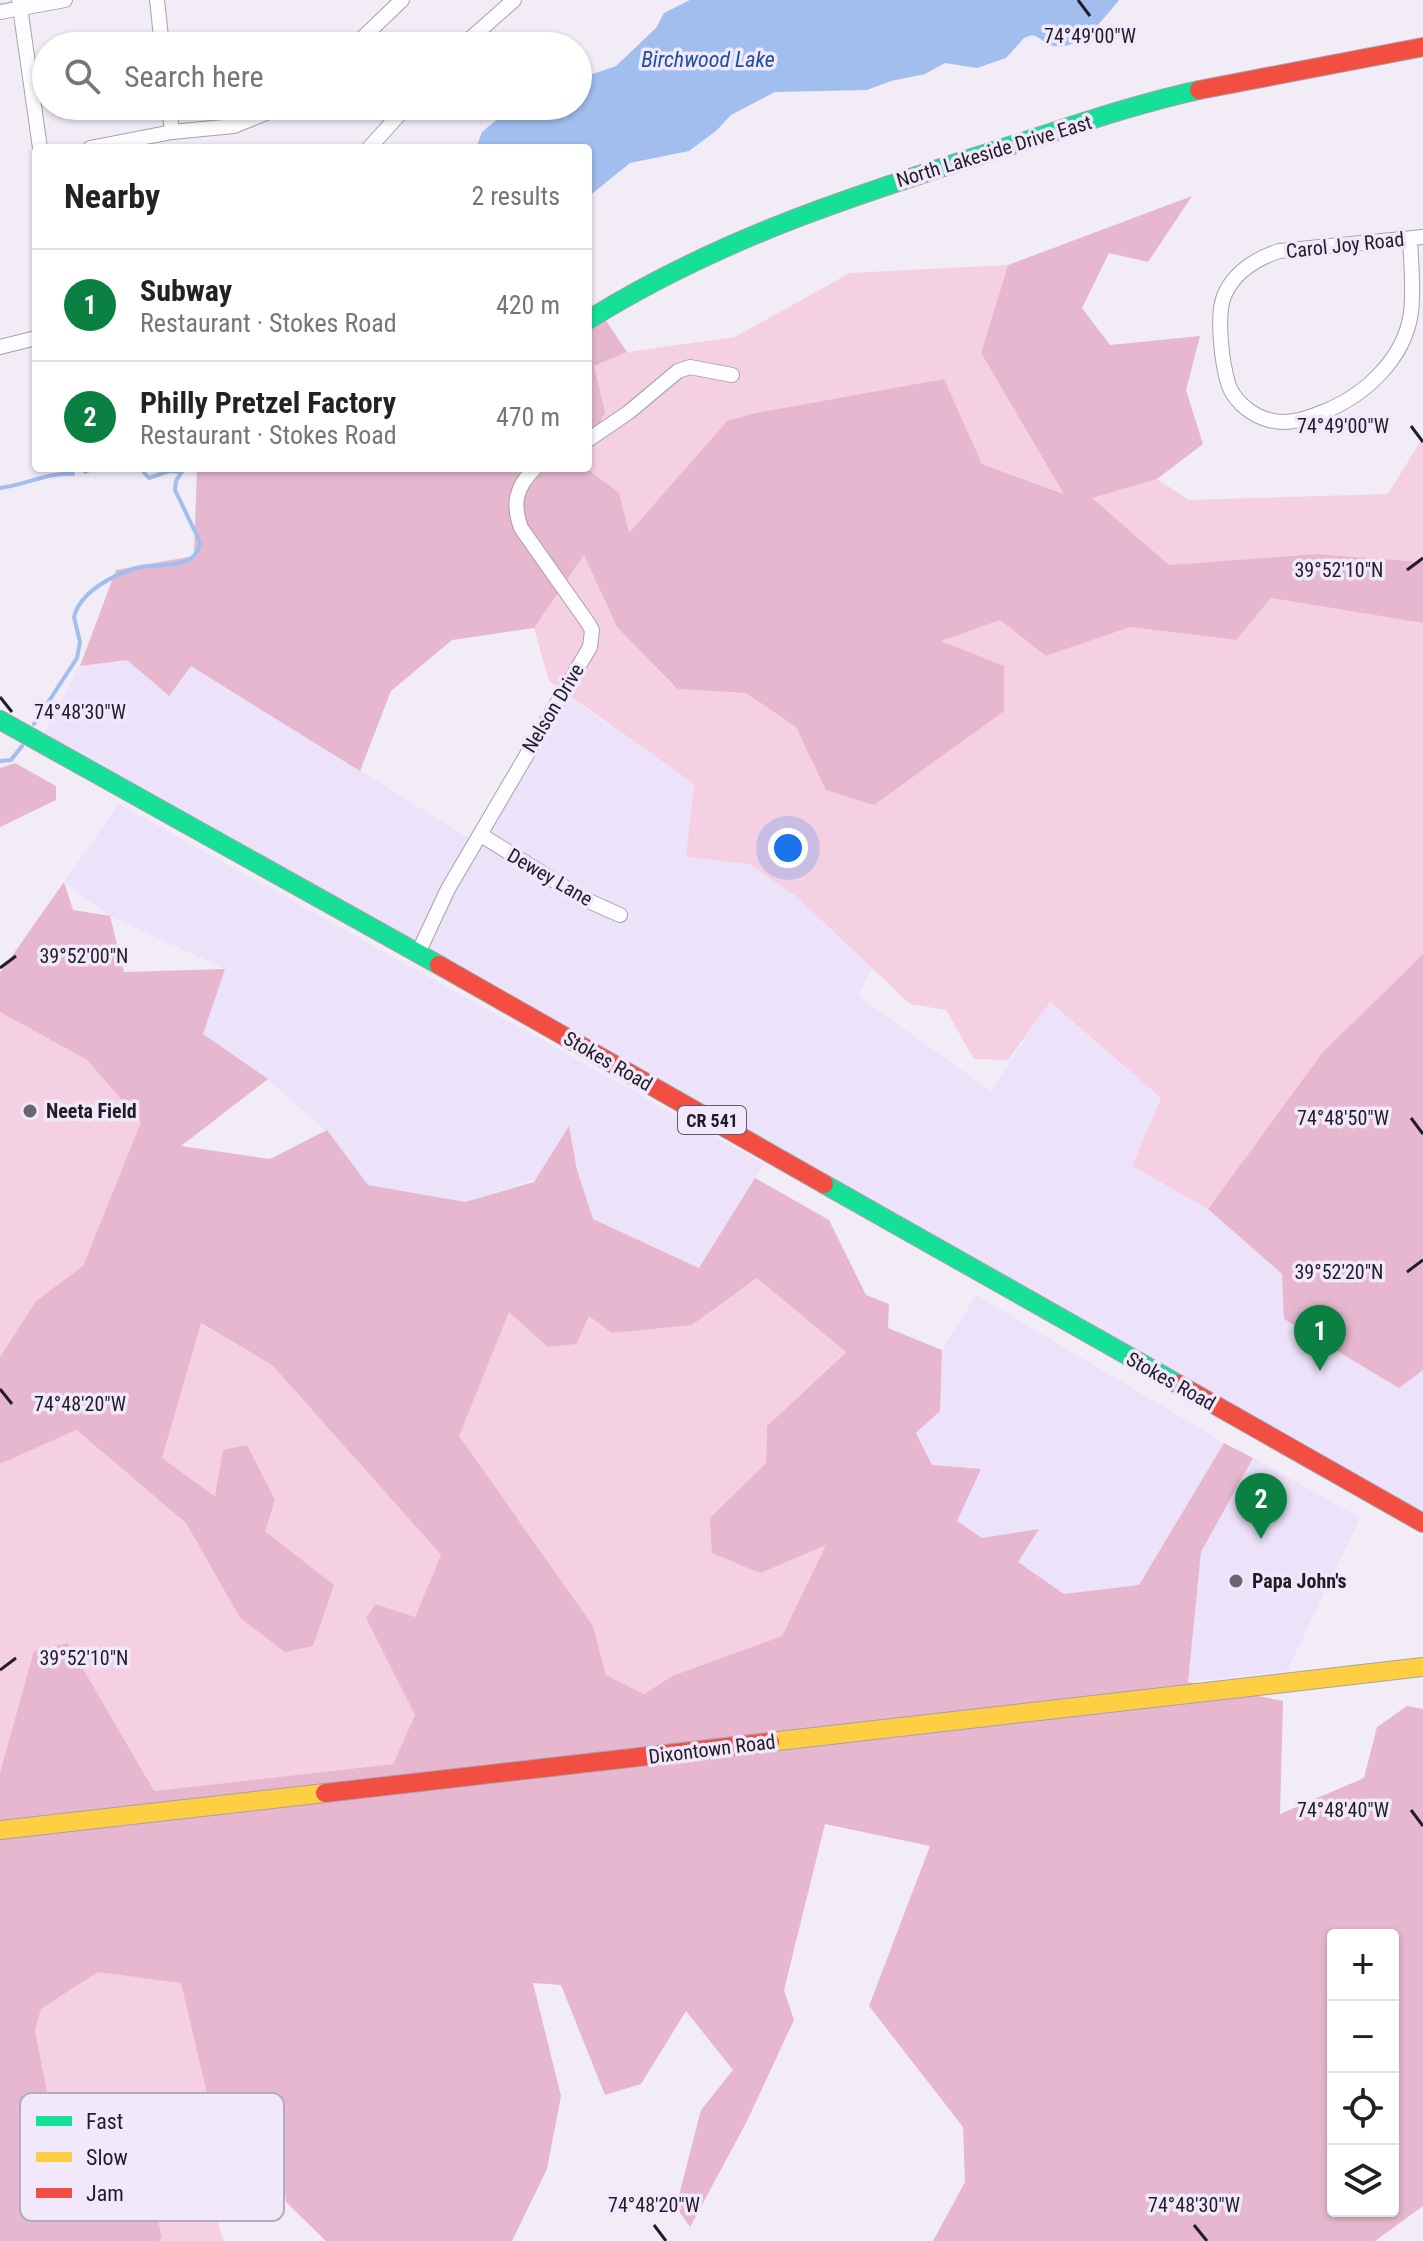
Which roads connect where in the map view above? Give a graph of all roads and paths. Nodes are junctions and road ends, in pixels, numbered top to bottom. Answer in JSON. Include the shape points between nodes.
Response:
{"nodes":[{"id":1,"x":65,"y":0,"type":"edge"},
{"id":2,"x":157,"y":0,"type":"edge"},
{"id":3,"x":402,"y":0,"type":"edge"},
{"id":4,"x":514,"y":0,"type":"edge"},
{"id":5,"x":19,"y":4,"type":"edge"},
{"id":6,"x":0,"y":12,"type":"edge"},
{"id":7,"x":160,"y":32,"type":"edge"},
{"id":8,"x":369,"y":32,"type":"edge"},
{"id":9,"x":478,"y":32,"type":"edge"},
{"id":10,"x":1423,"y":47,"type":"edge"},
{"id":11,"x":32,"y":93,"type":"edge"},
{"id":12,"x":36,"y":120,"type":"edge"},
{"id":13,"x":171,"y":120,"type":"edge"},
{"id":14,"x":249,"y":120,"type":"edge"},
{"id":15,"x":394,"y":120,"type":"edge"},
{"id":16,"x":172,"y":132,"type":"junction"},
{"id":17,"x":39,"y":144,"type":"edge"},
{"id":18,"x":110,"y":144,"type":"edge"},
{"id":19,"x":373,"y":144,"type":"edge"},
{"id":20,"x":1416,"y":238,"type":"edge"},
{"id":21,"x":592,"y":317,"type":"edge"},
{"id":22,"x":32,"y":339,"type":"edge"},
{"id":23,"x":0,"y":347,"type":"edge"},
{"id":24,"x":732,"y":375,"type":"dead end"},
{"id":25,"x":592,"y":437,"type":"edge"},
{"id":26,"x":532,"y":472,"type":"edge"},
{"id":27,"x":0,"y":720,"type":"edge"},
{"id":28,"x":481,"y":835,"type":"junction"},
{"id":29,"x":620,"y":915,"type":"dead end"},
{"id":30,"x":418,"y":953,"type":"junction"},
{"id":31,"x":1423,"y":1523,"type":"edge"},
{"id":32,"x":1423,"y":1667,"type":"edge"},
{"id":33,"x":0,"y":1830,"type":"edge"}],
"edges":[{"from":1,"to":5,"type":"street"},
{"from":2,"to":7,"type":"street"},
{"from":3,"to":8,"type":"street"},
{"from":4,"to":9,"type":"street"},
{"from":5,"to":6,"type":"street"},
{"from":5,"to":11,"type":"street"},
{"from":10,"to":21,"type":"street","name":"North Lakeside Drive East","via":[[1187,92],[885,185],[705,256]]},
{"from":12,"to":17,"type":"street"},
{"from":13,"to":16,"type":"street"},
{"from":14,"to":16,"type":"street"},
{"from":15,"to":19,"type":"street"},
{"from":16,"to":18,"type":"street"},
{"from":20,"to":20,"type":"street","name":"Carol Joy Road","via":[[1279,251],[1246,266],[1224,296],[1220,313],[1230,387],[1242,405],[1277,423],[1297,422],[1347,403],[1385,368],[1405,331]]},
{"from":22,"to":23,"type":"street"},
{"from":24,"to":25,"type":"street","via":[[690,367],[678,371]]},
{"from":26,"to":28,"type":"street","name":"Nelson Drive","via":[[517,491],[521,528],[588,623],[592,637]]},
{"from":27,"to":30,"type":"street","name":"Stokes Road","number":"CR 541"},
{"from":28,"to":29,"type":"street","name":"Dewey Lane","via":[[582,898]]},
{"from":28,"to":30,"type":"street","name":"Nelson Drive"},
{"from":30,"to":31,"type":"street","name":"Stokes Road","number":"CR 541"},
{"from":32,"to":33,"type":"street","name":"Dixontown Road"}]}
